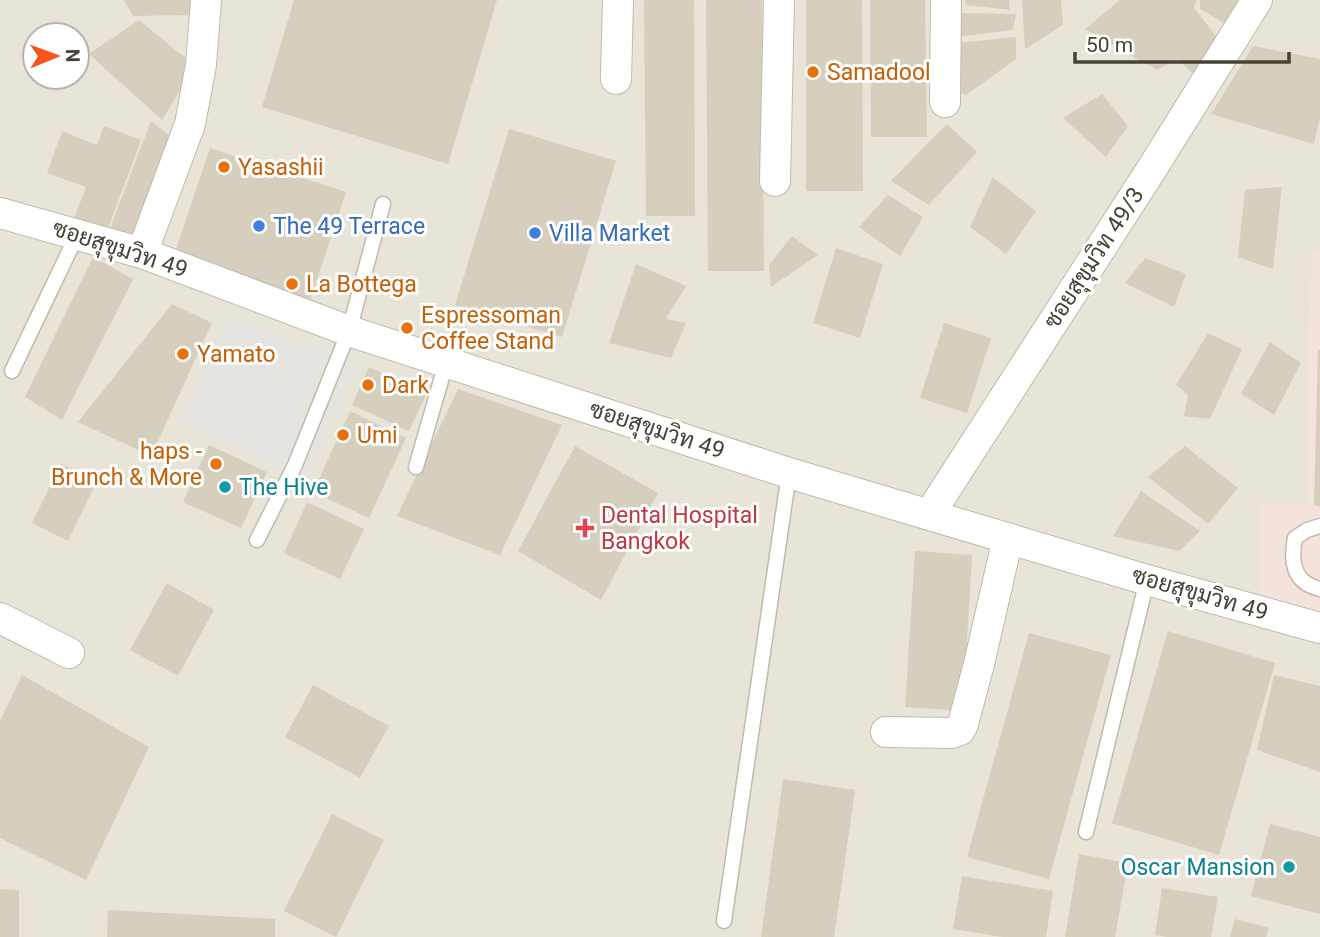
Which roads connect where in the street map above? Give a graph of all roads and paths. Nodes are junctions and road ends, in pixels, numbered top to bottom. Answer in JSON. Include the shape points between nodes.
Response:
{"nodes":[{"id":1,"x":206,"y":0,"type":"edge"},
{"id":2,"x":618,"y":0,"type":"edge"},
{"id":3,"x":779,"y":0,"type":"edge"},
{"id":4,"x":946,"y":0,"type":"edge"},
{"id":5,"x":1257,"y":0,"type":"edge"},
{"id":6,"x":616,"y":79,"type":"dead end"},
{"id":7,"x":944,"y":102,"type":"dead end"},
{"id":8,"x":775,"y":181,"type":"dead end"},
{"id":9,"x":383,"y":204,"type":"dead end"},
{"id":10,"x":0,"y":213,"type":"edge"},
{"id":11,"x":77,"y":235,"type":"junction"},
{"id":12,"x":142,"y":253,"type":"junction"},
{"id":13,"x":349,"y":331,"type":"junction"},
{"id":14,"x":446,"y":363,"type":"junction"},
{"id":15,"x":12,"y":371,"type":"dead end"},
{"id":16,"x":416,"y":467,"type":"dead end"},
{"id":17,"x":789,"y":472,"type":"junction"},
{"id":18,"x":929,"y":514,"type":"junction"},
{"id":19,"x":1320,"y":526,"type":"edge"},
{"id":20,"x":1008,"y":538,"type":"junction"},
{"id":21,"x":257,"y":540,"type":"dead end"},
{"id":22,"x":1147,"y":580,"type":"junction"},
{"id":23,"x":1320,"y":590,"type":"edge"},
{"id":24,"x":0,"y":618,"type":"edge"},
{"id":25,"x":1320,"y":628,"type":"edge"},
{"id":26,"x":69,"y":653,"type":"dead end"},
{"id":27,"x":886,"y":732,"type":"dead end"},
{"id":28,"x":1086,"y":832,"type":"dead end"},
{"id":29,"x":724,"y":921,"type":"dead end"}],
"edges":[{"from":1,"to":12,"type":"street","via":[[190,124]]},
{"from":2,"to":6,"type":"street"},
{"from":3,"to":8,"type":"street"},
{"from":4,"to":7,"type":"street"},
{"from":5,"to":18,"type":"street","name":"ซอยสุขุมวิท 49/3"},
{"from":9,"to":13,"type":"lane"},
{"from":10,"to":11,"type":"street","name":"ซอยสุขุมวิท 49"},
{"from":11,"to":12,"type":"street","name":"ซอยสุขุมวิท 49"},
{"from":11,"to":15,"type":"lane"},
{"from":12,"to":13,"type":"street","name":"ซอยสุขุมวิท 49"},
{"from":13,"to":14,"type":"street","name":"ซอยสุขุมวิท 49"},
{"from":13,"to":21,"type":"lane","via":[[295,464]]},
{"from":14,"to":16,"type":"lane"},
{"from":14,"to":17,"type":"street","name":"ซอยสุขุมวิท 49"},
{"from":17,"to":18,"type":"street","name":"ซอยสุขุมวิท 49"},
{"from":17,"to":29,"type":"lane"},
{"from":18,"to":20,"type":"street","name":"ซอยสุขุมวิท 49"},
{"from":19,"to":23,"type":"lane","via":[[1295,538],[1292,552],[1299,579]]},
{"from":20,"to":22,"type":"street","name":"ซอยสุขุมวิท 49"},
{"from":20,"to":27,"type":"street","via":[[960,730]]},
{"from":22,"to":25,"type":"street","name":"ซอยสุขุมวิท 49"},
{"from":22,"to":28,"type":"lane"},
{"from":24,"to":26,"type":"street"}]}
